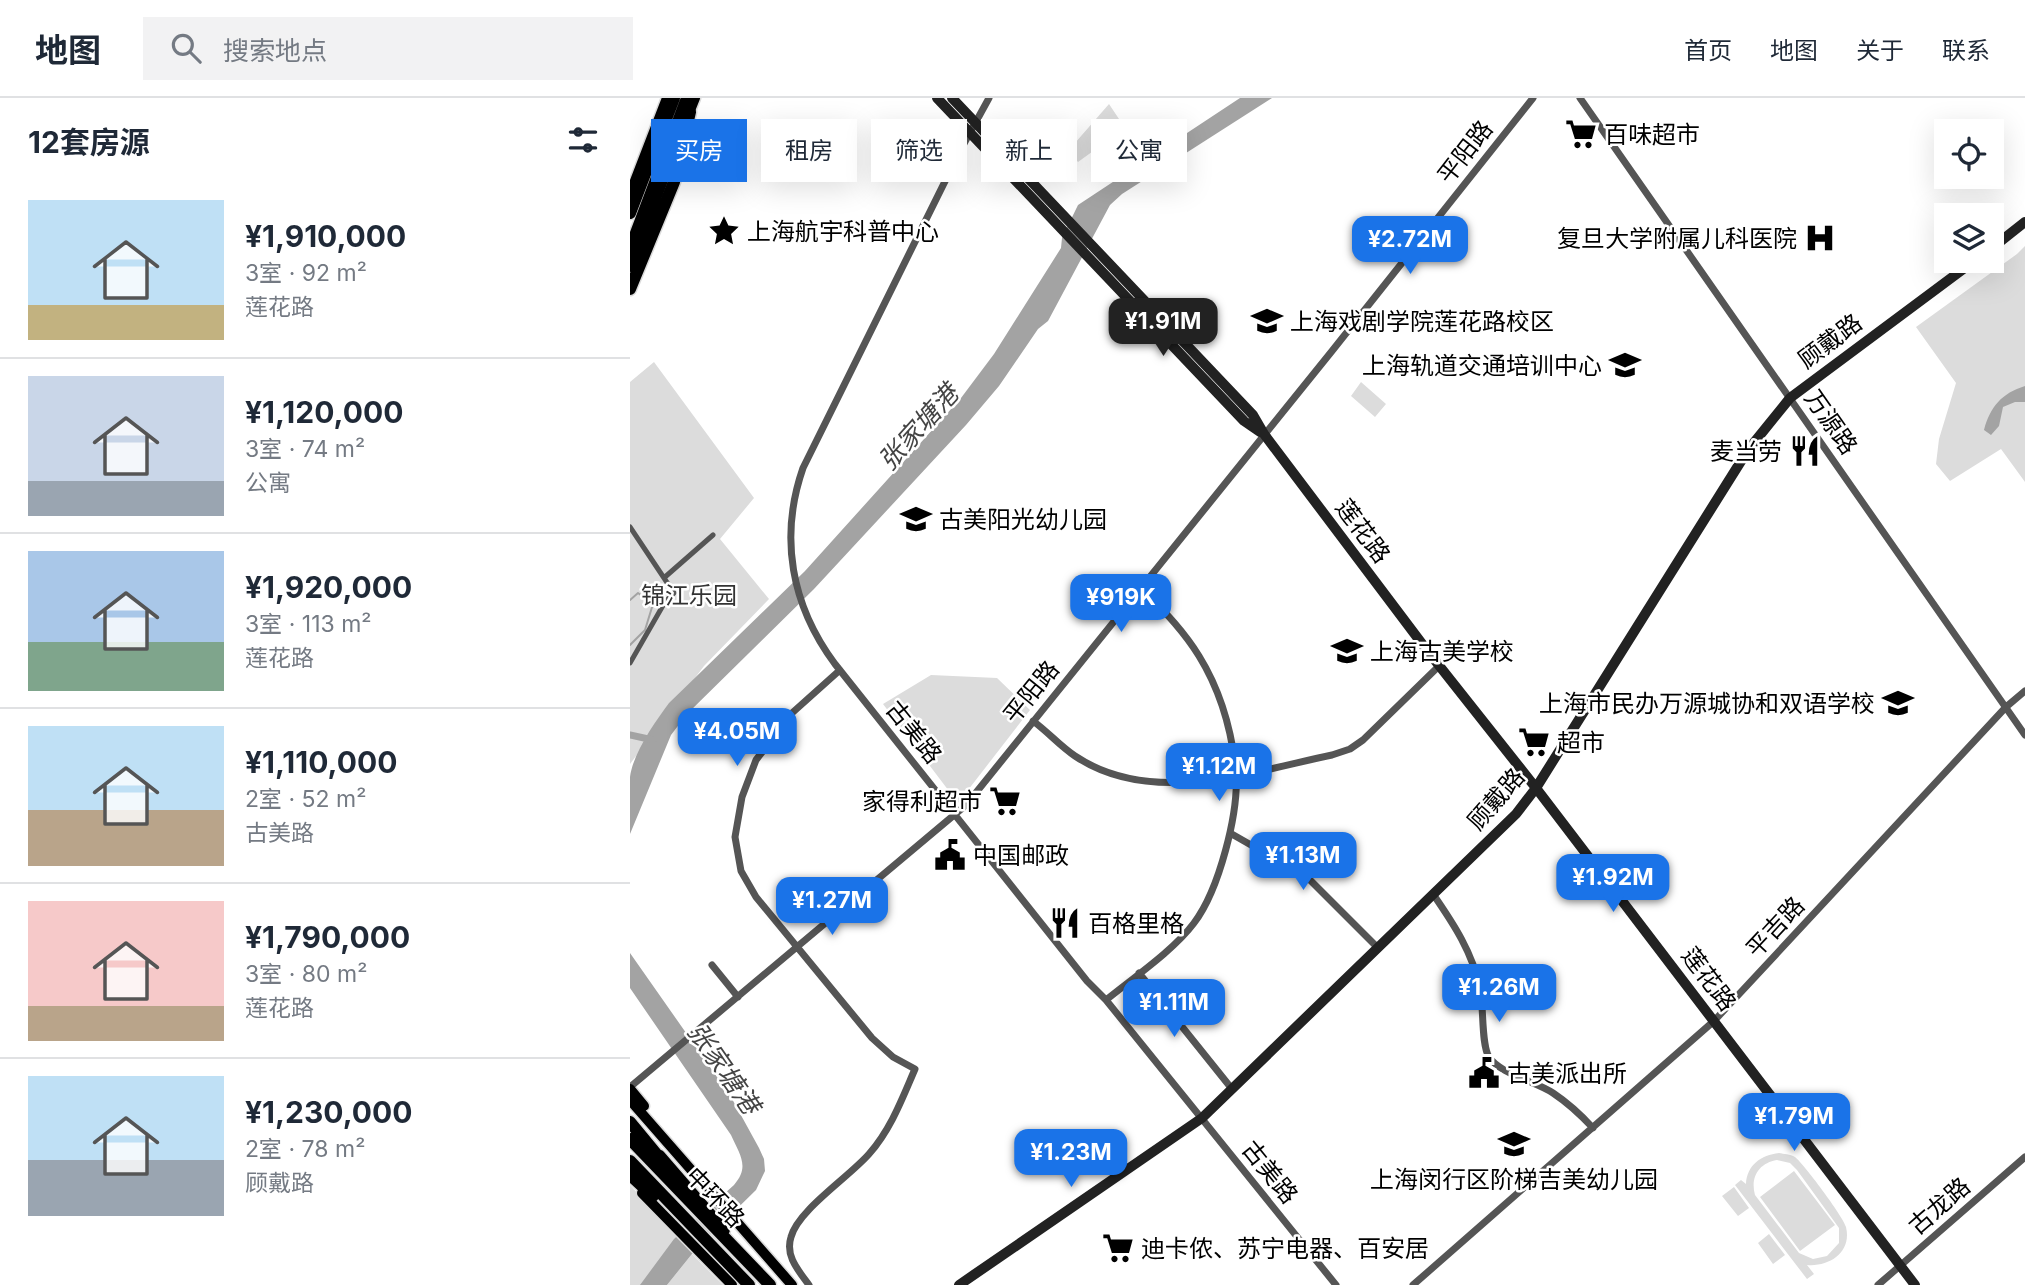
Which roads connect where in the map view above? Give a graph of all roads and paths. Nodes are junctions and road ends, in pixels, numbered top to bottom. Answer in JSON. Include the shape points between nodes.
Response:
{"nodes":[{"id":1,"x":667,"y":98,"type":"edge"},
{"id":2,"x":674,"y":98,"type":"edge"},
{"id":3,"x":687,"y":98,"type":"edge"},
{"id":4,"x":695,"y":98,"type":"edge"},
{"id":5,"x":937,"y":98,"type":"edge"},
{"id":6,"x":952,"y":98,"type":"edge"},
{"id":7,"x":989,"y":98,"type":"edge"},
{"id":8,"x":1532,"y":98,"type":"edge"},
{"id":9,"x":1580,"y":98,"type":"edge"},
{"id":10,"x":690,"y":112,"type":"junction"},
{"id":11,"x":976,"y":123,"type":"junction"},
{"id":12,"x":970,"y":134,"type":"junction"},
{"id":13,"x":630,"y":194,"type":"edge"},
{"id":14,"x":630,"y":213,"type":"edge"},
{"id":15,"x":2025,"y":222,"type":"edge"},
{"id":16,"x":2004,"y":239,"type":"edge"},
{"id":17,"x":630,"y":249,"type":"edge"},
{"id":18,"x":630,"y":267,"type":"edge"},
{"id":19,"x":1958,"y":273,"type":"edge"},
{"id":20,"x":630,"y":289,"type":"edge"},
{"id":21,"x":1790,"y":398,"type":"junction"},
{"id":22,"x":1264,"y":434,"type":"junction"},
{"id":23,"x":630,"y":527,"type":"edge"},
{"id":24,"x":713,"y":536,"type":"dead end"},
{"id":25,"x":665,"y":577,"type":"junction"},
{"id":26,"x":1141,"y":587,"type":"junction"},
{"id":27,"x":630,"y":663,"type":"edge"},
{"id":28,"x":1440,"y":665,"type":"junction"},
{"id":29,"x":840,"y":670,"type":"junction"},
{"id":30,"x":2025,"y":691,"type":"edge"},
{"id":31,"x":2006,"y":707,"type":"junction"},
{"id":32,"x":1033,"y":721,"type":"junction"},
{"id":33,"x":2025,"y":735,"type":"edge"},
{"id":34,"x":1236,"y":775,"type":"junction"},
{"id":35,"x":1536,"y":788,"type":"junction"},
{"id":36,"x":956,"y":815,"type":"junction"},
{"id":37,"x":1230,"y":833,"type":"junction"},
{"id":38,"x":1433,"y":894,"type":"junction"},
{"id":39,"x":797,"y":947,"type":"junction"},
{"id":40,"x":1377,"y":947,"type":"junction"},
{"id":41,"x":712,"y":965,"type":"dead end"},
{"id":42,"x":1139,"y":973,"type":"junction"},
{"id":43,"x":738,"y":997,"type":"junction"},
{"id":44,"x":1106,"y":1000,"type":"junction"},
{"id":45,"x":1714,"y":1021,"type":"junction"},
{"id":46,"x":630,"y":1088,"type":"edge"},
{"id":47,"x":1231,"y":1089,"type":"junction"},
{"id":48,"x":630,"y":1100,"type":"edge"},
{"id":49,"x":1202,"y":1118,"type":"junction"},
{"id":50,"x":630,"y":1122,"type":"edge"},
{"id":51,"x":1593,"y":1128,"type":"junction"},
{"id":52,"x":630,"y":1139,"type":"edge"},
{"id":53,"x":2025,"y":1157,"type":"edge"},
{"id":54,"x":630,"y":1161,"type":"edge"},
{"id":55,"x":630,"y":1176,"type":"edge"},
{"id":56,"x":714,"y":1196,"type":"junction"},
{"id":57,"x":723,"y":1232,"type":"junction"},
{"id":58,"x":1900,"y":1266,"type":"junction"},
{"id":59,"x":732,"y":1285,"type":"edge"},
{"id":60,"x":741,"y":1285,"type":"edge"},
{"id":61,"x":749,"y":1285,"type":"edge"},
{"id":62,"x":771,"y":1285,"type":"edge"},
{"id":63,"x":792,"y":1285,"type":"edge"},
{"id":64,"x":809,"y":1285,"type":"edge"},
{"id":65,"x":959,"y":1285,"type":"edge"},
{"id":66,"x":1336,"y":1285,"type":"edge"},
{"id":67,"x":1413,"y":1285,"type":"edge"},
{"id":68,"x":1878,"y":1285,"type":"edge"},
{"id":69,"x":1915,"y":1285,"type":"edge"}],
"edges":[{"from":1,"to":13,"type":"main road"},
{"from":2,"to":14,"type":"highway"},
{"from":3,"to":17,"type":"highway"},
{"from":4,"to":10,"type":"main road"},
{"from":5,"to":12,"type":"main road","name":"莲花路"},
{"from":6,"to":11,"type":"main road","name":"莲花路"},
{"from":7,"to":11,"type":"street","name":"古美路"},
{"from":8,"to":22,"type":"street","name":"平阳路"},
{"from":9,"to":21,"type":"street","name":"万源路"},
{"from":10,"to":18,"type":"main road"},
{"from":10,"to":20,"type":"highway","via":[[674,182]]},
{"from":11,"to":12,"type":"street","name":"古美路"},
{"from":11,"to":22,"type":"main road","name":"莲花路","via":[[1237,397]]},
{"from":12,"to":22,"type":"main road","name":"莲花路","via":[[1244,421]]},
{"from":12,"to":29,"type":"street","name":"古美路","via":[[796,489],[790,527],[793,574],[816,637]]},
{"from":15,"to":16,"type":"main road"},
{"from":19,"to":21,"type":"main road","name":"顾戴路"},
{"from":21,"to":31,"type":"street","name":"万源路"},
{"from":21,"to":35,"type":"main road","name":"顾戴路","via":[[1748,450]]},
{"from":22,"to":26,"type":"street","name":"平阳路"},
{"from":22,"to":28,"type":"main road","name":"莲花路"},
{"from":23,"to":25,"type":"street"},
{"from":24,"to":25,"type":"street"},
{"from":25,"to":27,"type":"street","via":[[674,593]]},
{"from":26,"to":32,"type":"street","name":"平阳路"},
{"from":26,"to":34,"type":"street","via":[[1200,657],[1226,720]]},
{"from":28,"to":34,"type":"street","via":[[1350,749]]},
{"from":28,"to":35,"type":"main road","name":"莲花路"},
{"from":29,"to":36,"type":"street","name":"古美路"},
{"from":29,"to":39,"type":"street","via":[[792,713],[767,744],[748,777],[737,818],[741,871]]},
{"from":30,"to":31,"type":"street","name":"平吉路"},
{"from":31,"to":33,"type":"street","name":"万源路"},
{"from":31,"to":45,"type":"street","name":"平吉路"},
{"from":32,"to":34,"type":"street","via":[[1074,756],[1125,778],[1186,783]]},
{"from":32,"to":36,"type":"street","name":"平阳路"},
{"from":34,"to":37,"type":"street"},
{"from":35,"to":38,"type":"main road","name":"顾戴路","via":[[1516,814]]},
{"from":35,"to":45,"type":"main road","name":"莲花路"},
{"from":36,"to":39,"type":"street","name":"平阳路"},
{"from":36,"to":44,"type":"street","name":"古美路"},
{"from":37,"to":40,"type":"street","via":[[1307,877]]},
{"from":37,"to":42,"type":"street","via":[[1202,912],[1187,933]]},
{"from":38,"to":40,"type":"main road","name":"顾戴路"},
{"from":38,"to":51,"type":"street","via":[[1473,965],[1490,1059],[1503,1070],[1553,1093]]},
{"from":39,"to":43,"type":"street","name":"平阳路"},
{"from":39,"to":64,"type":"street","via":[[872,1038],[915,1069],[884,1135],[792,1233],[789,1254]]},
{"from":40,"to":47,"type":"main road","name":"顾戴路"},
{"from":41,"to":43,"type":"street"},
{"from":42,"to":44,"type":"street"},
{"from":42,"to":47,"type":"street"},
{"from":43,"to":46,"type":"street","name":"平阳路"},
{"from":44,"to":49,"type":"street","name":"古美路"},
{"from":45,"to":51,"type":"street","name":"平吉路"},
{"from":45,"to":58,"type":"main road","name":"莲花路"},
{"from":46,"to":56,"type":"main road","via":[[708,1180]]},
{"from":47,"to":49,"type":"main road","name":"顾戴路"},
{"from":48,"to":56,"type":"main road"},
{"from":49,"to":65,"type":"main road","name":"顾戴路"},
{"from":49,"to":66,"type":"street","name":"古美路"},
{"from":50,"to":57,"type":"highway"},
{"from":51,"to":67,"type":"street","name":"平吉路"},
{"from":52,"to":57,"type":"highway","name":"中环路"},
{"from":53,"to":58,"type":"street","name":"古龙路"},
{"from":54,"to":61,"type":"highway","name":"中环路"},
{"from":55,"to":59,"type":"main road"},
{"from":55,"to":60,"type":"highway"},
{"from":56,"to":63,"type":"main road"},
{"from":57,"to":62,"type":"highway","name":"中环路"},
{"from":58,"to":68,"type":"street","name":"古龙路"},
{"from":58,"to":69,"type":"main road","name":"莲花路"}]}
